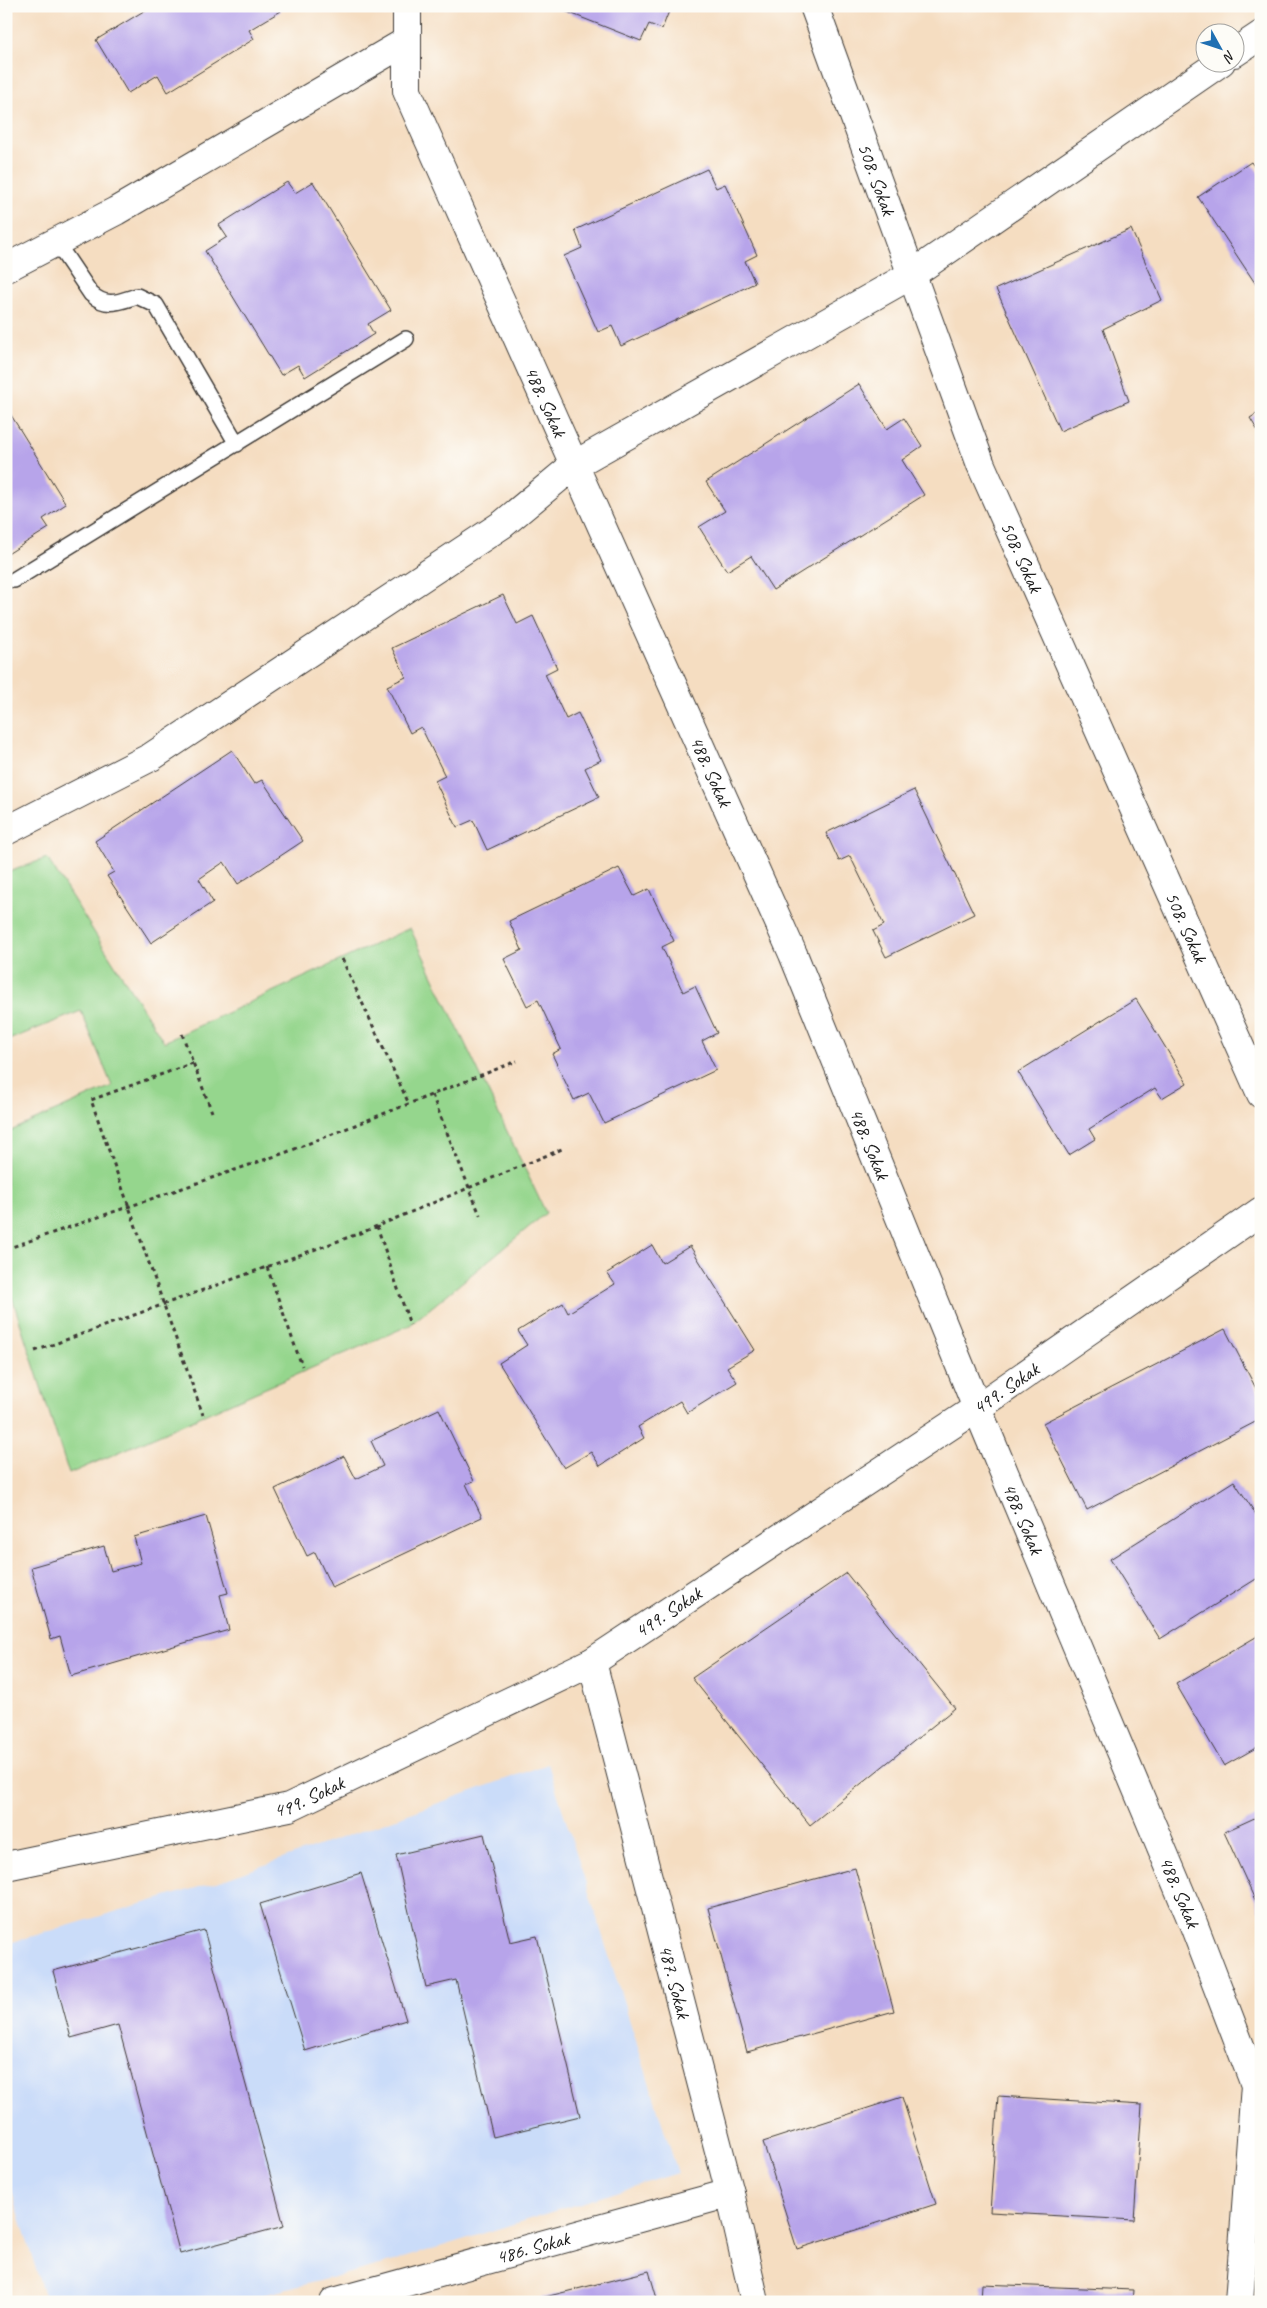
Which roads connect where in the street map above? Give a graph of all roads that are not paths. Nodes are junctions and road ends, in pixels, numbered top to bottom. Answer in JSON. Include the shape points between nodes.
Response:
{"nodes":[{"id":1,"x":407,"y":6,"type":"edge"},
{"id":2,"x":814,"y":6,"type":"edge"},
{"id":3,"x":1261,"y":35,"type":"edge"},
{"id":4,"x":407,"y":41,"type":"junction"},
{"id":5,"x":1244,"y":46,"type":"edge"},
{"id":6,"x":1206,"y":72,"type":"edge"},
{"id":7,"x":56,"y":242,"type":"junction"},
{"id":8,"x":6,"y":268,"type":"edge"},
{"id":9,"x":911,"y":275,"type":"junction"},
{"id":10,"x":406,"y":339,"type":"dead end"},
{"id":11,"x":237,"y":444,"type":"junction"},
{"id":12,"x":574,"y":465,"type":"junction"},
{"id":13,"x":14,"y":580,"type":"dead end"},
{"id":14,"x":6,"y":832,"type":"edge"},
{"id":15,"x":1261,"y":1094,"type":"edge"},
{"id":16,"x":1261,"y":1211,"type":"edge"},
{"id":17,"x":977,"y":1408,"type":"junction"},
{"id":18,"x":592,"y":1662,"type":"junction"},
{"id":19,"x":6,"y":1866,"type":"edge"},
{"id":20,"x":1258,"y":2083,"type":"edge"},
{"id":21,"x":730,"y":2193,"type":"junction"},
{"id":22,"x":334,"y":2302,"type":"edge"},
{"id":23,"x":755,"y":2302,"type":"edge"},
{"id":24,"x":1239,"y":2302,"type":"edge"}],
"edges":[{"from":1,"to":4,"type":"street","name":"488. Sokak"},
{"from":2,"to":9,"type":"street","name":"508. Sokak"},
{"from":3,"to":5,"type":"street"},
{"from":4,"to":7,"type":"street","via":[[116,211]]},
{"from":4,"to":12,"type":"street","name":"488. Sokak","via":[[407,91]]},
{"from":6,"to":9,"type":"street"},
{"from":7,"to":8,"type":"street"},
{"from":7,"to":11,"type":"lane","via":[[98,300],[106,303],[137,296],[156,306]]},
{"from":9,"to":12,"type":"street"},
{"from":9,"to":15,"type":"street","name":"508. Sokak","via":[[980,465]]},
{"from":10,"to":11,"type":"lane"},
{"from":11,"to":13,"type":"lane"},
{"from":12,"to":14,"type":"street","via":[[503,524],[151,757]]},
{"from":12,"to":17,"type":"street","name":"488. Sokak","via":[[793,954]]},
{"from":16,"to":17,"type":"street","name":"499. Sokak"},
{"from":17,"to":18,"type":"street","name":"499. Sokak"},
{"from":17,"to":20,"type":"street","name":"488. Sokak"},
{"from":18,"to":19,"type":"street","name":"499. Sokak","via":[[289,1807]]},
{"from":18,"to":21,"type":"street","name":"487. Sokak"},
{"from":20,"to":24,"type":"street","name":"488. Sokak"},
{"from":21,"to":22,"type":"street","name":"486. Sokak"},
{"from":21,"to":23,"type":"street","name":"487. Sokak"}]}
